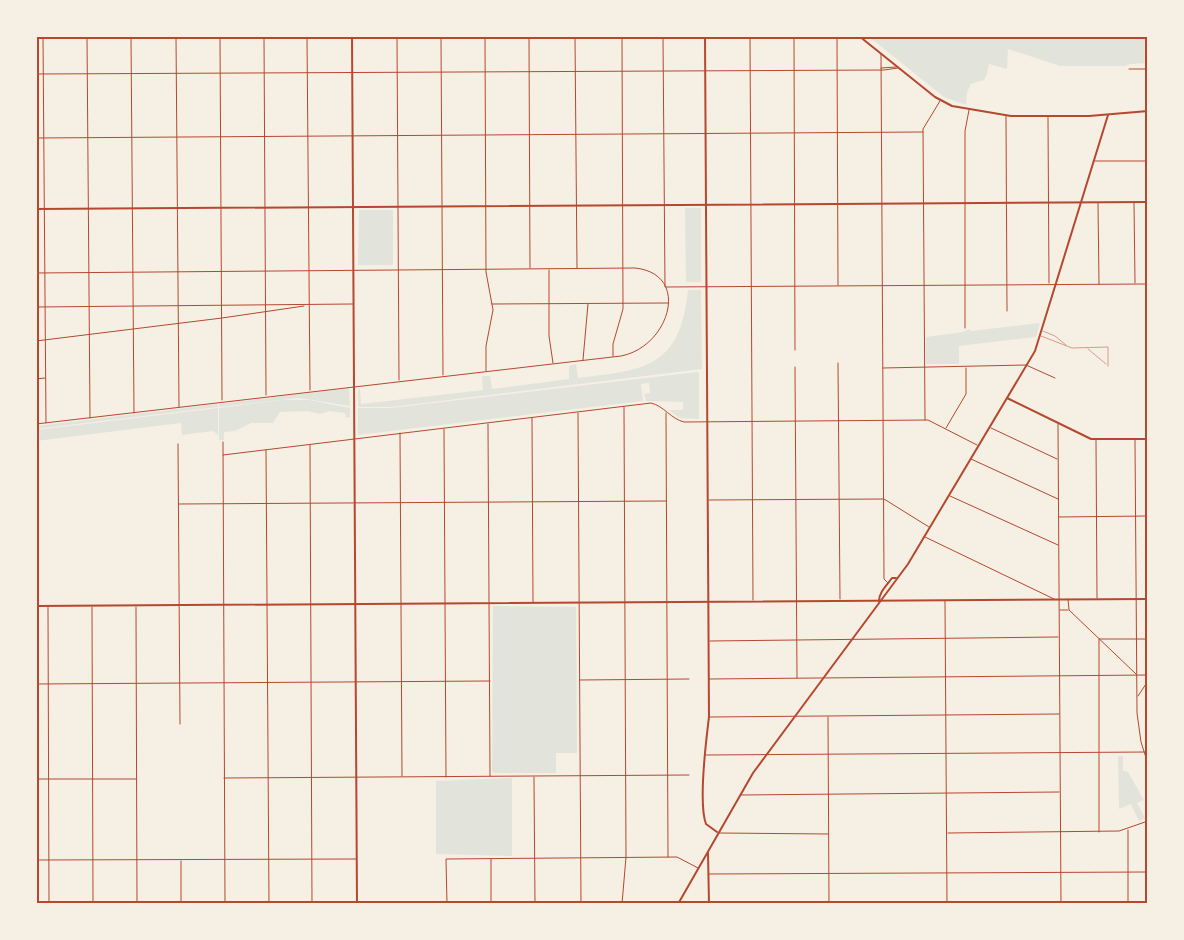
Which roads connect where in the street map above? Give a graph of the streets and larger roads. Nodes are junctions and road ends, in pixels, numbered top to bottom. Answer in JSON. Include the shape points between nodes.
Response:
{"nodes":[{"id":1,"x":43,"y":36,"type":"edge"},
{"id":2,"x":87,"y":36,"type":"edge"},
{"id":3,"x":131,"y":36,"type":"edge"},
{"id":4,"x":176,"y":36,"type":"edge"},
{"id":5,"x":220,"y":36,"type":"edge"},
{"id":6,"x":264,"y":36,"type":"edge"},
{"id":7,"x":307,"y":36,"type":"edge"},
{"id":8,"x":352,"y":36,"type":"edge"},
{"id":9,"x":397,"y":36,"type":"edge"},
{"id":10,"x":441,"y":36,"type":"edge"},
{"id":11,"x":485,"y":36,"type":"edge"},
{"id":12,"x":529,"y":36,"type":"edge"},
{"id":13,"x":576,"y":36,"type":"edge"},
{"id":14,"x":622,"y":36,"type":"edge"},
{"id":15,"x":664,"y":36,"type":"edge"},
{"id":16,"x":705,"y":36,"type":"edge"},
{"id":17,"x":750,"y":36,"type":"edge"},
{"id":18,"x":794,"y":36,"type":"edge"},
{"id":19,"x":837,"y":36,"type":"edge"},
{"id":20,"x":859,"y":36,"type":"edge"},
{"id":21,"x":881,"y":53,"type":"junction"},
{"id":22,"x":880,"y":68,"type":"junction"},
{"id":23,"x":899,"y":68,"type":"junction"},
{"id":24,"x":706,"y":69,"type":"junction"},
{"id":25,"x":750,"y":69,"type":"junction"},
{"id":26,"x":794,"y":69,"type":"junction"},
{"id":27,"x":837,"y":69,"type":"junction"},
{"id":28,"x":1129,"y":69,"type":"dead end"},
{"id":29,"x":1148,"y":69,"type":"edge"},
{"id":30,"x":529,"y":70,"type":"junction"},
{"id":31,"x":576,"y":70,"type":"junction"},
{"id":32,"x":622,"y":70,"type":"junction"},
{"id":33,"x":664,"y":70,"type":"junction"},
{"id":34,"x":397,"y":71,"type":"junction"},
{"id":35,"x":441,"y":71,"type":"junction"},
{"id":36,"x":485,"y":71,"type":"junction"},
{"id":37,"x":264,"y":72,"type":"junction"},
{"id":38,"x":308,"y":72,"type":"junction"},
{"id":39,"x":353,"y":72,"type":"junction"},
{"id":40,"x":176,"y":73,"type":"junction"},
{"id":41,"x":220,"y":73,"type":"junction"},
{"id":42,"x":36,"y":74,"type":"edge"},
{"id":43,"x":44,"y":74,"type":"junction"},
{"id":44,"x":87,"y":74,"type":"junction"},
{"id":45,"x":131,"y":74,"type":"junction"},
{"id":46,"x":940,"y":101,"type":"junction"},
{"id":47,"x":969,"y":110,"type":"junction"},
{"id":48,"x":1148,"y":111,"type":"edge"},
{"id":49,"x":1108,"y":114,"type":"junction"},
{"id":50,"x":1006,"y":116,"type":"junction"},
{"id":51,"x":1048,"y":116,"type":"junction"},
{"id":52,"x":794,"y":132,"type":"junction"},
{"id":53,"x":838,"y":132,"type":"junction"},
{"id":54,"x":881,"y":132,"type":"junction"},
{"id":55,"x":923,"y":132,"type":"junction"},
{"id":56,"x":664,"y":133,"type":"junction"},
{"id":57,"x":706,"y":133,"type":"junction"},
{"id":58,"x":751,"y":133,"type":"junction"},
{"id":59,"x":441,"y":134,"type":"junction"},
{"id":60,"x":485,"y":134,"type":"junction"},
{"id":61,"x":529,"y":134,"type":"junction"},
{"id":62,"x":576,"y":134,"type":"junction"},
{"id":63,"x":622,"y":134,"type":"junction"},
{"id":64,"x":308,"y":135,"type":"junction"},
{"id":65,"x":353,"y":135,"type":"junction"},
{"id":66,"x":397,"y":135,"type":"junction"},
{"id":67,"x":177,"y":136,"type":"junction"},
{"id":68,"x":221,"y":136,"type":"junction"},
{"id":69,"x":264,"y":136,"type":"junction"},
{"id":70,"x":88,"y":137,"type":"junction"},
{"id":71,"x":132,"y":137,"type":"junction"},
{"id":72,"x":36,"y":138,"type":"edge"},
{"id":73,"x":44,"y":138,"type":"junction"},
{"id":74,"x":1095,"y":161,"type":"junction"},
{"id":75,"x":1148,"y":161,"type":"edge"},
{"id":76,"x":1098,"y":202,"type":"junction"},
{"id":77,"x":1134,"y":202,"type":"junction"},
{"id":78,"x":1148,"y":202,"type":"edge"},
{"id":79,"x":965,"y":203,"type":"junction"},
{"id":80,"x":1007,"y":203,"type":"junction"},
{"id":81,"x":1048,"y":203,"type":"junction"},
{"id":82,"x":1082,"y":203,"type":"junction"},
{"id":83,"x":751,"y":204,"type":"junction"},
{"id":84,"x":794,"y":204,"type":"junction"},
{"id":85,"x":838,"y":204,"type":"junction"},
{"id":86,"x":882,"y":204,"type":"junction"},
{"id":87,"x":923,"y":204,"type":"junction"},
{"id":88,"x":576,"y":205,"type":"junction"},
{"id":89,"x":623,"y":205,"type":"junction"},
{"id":90,"x":664,"y":205,"type":"junction"},
{"id":91,"x":706,"y":205,"type":"junction"},
{"id":92,"x":398,"y":206,"type":"junction"},
{"id":93,"x":442,"y":206,"type":"junction"},
{"id":94,"x":486,"y":206,"type":"junction"},
{"id":95,"x":530,"y":206,"type":"junction"},
{"id":96,"x":265,"y":207,"type":"junction"},
{"id":97,"x":309,"y":207,"type":"junction"},
{"id":98,"x":354,"y":207,"type":"junction"},
{"id":99,"x":177,"y":208,"type":"junction"},
{"id":100,"x":221,"y":208,"type":"junction"},
{"id":101,"x":89,"y":209,"type":"junction"},
{"id":102,"x":133,"y":209,"type":"junction"},
{"id":103,"x":36,"y":210,"type":"edge"},
{"id":104,"x":45,"y":210,"type":"junction"},
{"id":105,"x":623,"y":268,"type":"junction"},
{"id":106,"x":442,"y":269,"type":"junction"},
{"id":107,"x":486,"y":269,"type":"junction"},
{"id":108,"x":530,"y":269,"type":"junction"},
{"id":109,"x":549,"y":269,"type":"junction"},
{"id":110,"x":577,"y":269,"type":"junction"},
{"id":111,"x":310,"y":270,"type":"junction"},
{"id":112,"x":354,"y":270,"type":"junction"},
{"id":113,"x":398,"y":270,"type":"junction"},
{"id":114,"x":222,"y":271,"type":"junction"},
{"id":115,"x":266,"y":271,"type":"junction"},
{"id":116,"x":90,"y":272,"type":"junction"},
{"id":117,"x":133,"y":272,"type":"junction"},
{"id":118,"x":178,"y":272,"type":"junction"},
{"id":119,"x":36,"y":273,"type":"edge"},
{"id":120,"x":46,"y":273,"type":"junction"},
{"id":121,"x":923,"y":284,"type":"junction"},
{"id":122,"x":965,"y":284,"type":"junction"},
{"id":123,"x":1007,"y":284,"type":"junction"},
{"id":124,"x":1049,"y":284,"type":"junction"},
{"id":125,"x":1056,"y":284,"type":"junction"},
{"id":126,"x":1099,"y":284,"type":"junction"},
{"id":127,"x":1135,"y":284,"type":"junction"},
{"id":128,"x":1148,"y":284,"type":"edge"},
{"id":129,"x":881,"y":285,"type":"junction"},
{"id":130,"x":707,"y":286,"type":"junction"},
{"id":131,"x":752,"y":286,"type":"junction"},
{"id":132,"x":795,"y":286,"type":"junction"},
{"id":133,"x":838,"y":286,"type":"junction"},
{"id":134,"x":665,"y":287,"type":"junction"},
{"id":135,"x":549,"y":303,"type":"junction"},
{"id":136,"x":588,"y":303,"type":"junction"},
{"id":137,"x":623,"y":303,"type":"junction"},
{"id":138,"x":669,"y":303,"type":"junction"},
{"id":139,"x":310,"y":304,"type":"junction"},
{"id":140,"x":354,"y":304,"type":"junction"},
{"id":141,"x":492,"y":304,"type":"junction"},
{"id":142,"x":178,"y":305,"type":"junction"},
{"id":143,"x":222,"y":305,"type":"junction"},
{"id":144,"x":266,"y":305,"type":"junction"},
{"id":145,"x":90,"y":306,"type":"junction"},
{"id":146,"x":134,"y":306,"type":"junction"},
{"id":147,"x":36,"y":307,"type":"edge"},
{"id":148,"x":46,"y":307,"type":"junction"},
{"id":149,"x":1007,"y":311,"type":"dead end"},
{"id":150,"x":266,"y":312,"type":"junction"},
{"id":151,"x":222,"y":318,"type":"junction"},
{"id":152,"x":178,"y":324,"type":"junction"},
{"id":153,"x":965,"y":328,"type":"dead end"},
{"id":154,"x":134,"y":329,"type":"junction"},
{"id":155,"x":90,"y":334,"type":"junction"},
{"id":156,"x":36,"y":340,"type":"edge"},
{"id":157,"x":46,"y":340,"type":"junction"},
{"id":158,"x":795,"y":350,"type":"dead end"},
{"id":159,"x":613,"y":357,"type":"junction"},
{"id":160,"x":583,"y":361,"type":"junction"},
{"id":161,"x":838,"y":363,"type":"dead end"},
{"id":162,"x":553,"y":364,"type":"junction"},
{"id":163,"x":1026,"y":365,"type":"junction"},
{"id":164,"x":795,"y":367,"type":"dead end"},
{"id":165,"x":924,"y":367,"type":"junction"},
{"id":166,"x":966,"y":367,"type":"junction"},
{"id":167,"x":882,"y":368,"type":"junction"},
{"id":168,"x":486,"y":372,"type":"junction"},
{"id":169,"x":443,"y":377,"type":"junction"},
{"id":170,"x":46,"y":378,"type":"junction"},
{"id":171,"x":1056,"y":378,"type":"dead end"},
{"id":172,"x":36,"y":379,"type":"edge"},
{"id":173,"x":399,"y":381,"type":"junction"},
{"id":174,"x":354,"y":385,"type":"junction"},
{"id":175,"x":310,"y":391,"type":"junction"},
{"id":176,"x":266,"y":397,"type":"junction"},
{"id":177,"x":1007,"y":398,"type":"junction"},
{"id":178,"x":222,"y":402,"type":"junction"},
{"id":179,"x":624,"y":406,"type":"junction"},
{"id":180,"x":179,"y":407,"type":"junction"},
{"id":181,"x":134,"y":412,"type":"junction"},
{"id":182,"x":578,"y":412,"type":"junction"},
{"id":183,"x":666,"y":412,"type":"junction"},
{"id":184,"x":90,"y":418,"type":"junction"},
{"id":185,"x":532,"y":418,"type":"junction"},
{"id":186,"x":924,"y":420,"type":"junction"},
{"id":187,"x":795,"y":421,"type":"junction"},
{"id":188,"x":839,"y":421,"type":"junction"},
{"id":189,"x":883,"y":421,"type":"junction"},
{"id":190,"x":707,"y":422,"type":"junction"},
{"id":191,"x":752,"y":422,"type":"junction"},
{"id":192,"x":46,"y":423,"type":"junction"},
{"id":193,"x":488,"y":423,"type":"junction"},
{"id":194,"x":1058,"y":423,"type":"junction"},
{"id":195,"x":36,"y":424,"type":"edge"},
{"id":196,"x":990,"y":427,"type":"junction"},
{"id":197,"x":444,"y":428,"type":"junction"},
{"id":198,"x":945,"y":429,"type":"junction"},
{"id":199,"x":400,"y":433,"type":"junction"},
{"id":200,"x":355,"y":439,"type":"junction"},
{"id":201,"x":1096,"y":439,"type":"junction"},
{"id":202,"x":1135,"y":439,"type":"junction"},
{"id":203,"x":1148,"y":439,"type":"edge"},
{"id":204,"x":223,"y":442,"type":"dead end"},
{"id":205,"x":178,"y":444,"type":"dead end"},
{"id":206,"x":310,"y":444,"type":"junction"},
{"id":207,"x":979,"y":446,"type":"junction"},
{"id":208,"x":266,"y":450,"type":"junction"},
{"id":209,"x":223,"y":455,"type":"junction"},
{"id":210,"x":971,"y":459,"type":"junction"},
{"id":211,"x":1058,"y":460,"type":"junction"},
{"id":212,"x":949,"y":496,"type":"junction"},
{"id":213,"x":840,"y":499,"type":"junction"},
{"id":214,"x":883,"y":499,"type":"junction"},
{"id":215,"x":1058,"y":499,"type":"junction"},
{"id":216,"x":708,"y":500,"type":"junction"},
{"id":217,"x":753,"y":500,"type":"junction"},
{"id":218,"x":796,"y":500,"type":"junction"},
{"id":219,"x":579,"y":501,"type":"junction"},
{"id":220,"x":624,"y":501,"type":"junction"},
{"id":221,"x":666,"y":501,"type":"junction"},
{"id":222,"x":401,"y":502,"type":"junction"},
{"id":223,"x":445,"y":502,"type":"junction"},
{"id":224,"x":489,"y":502,"type":"junction"},
{"id":225,"x":533,"y":502,"type":"junction"},
{"id":226,"x":267,"y":503,"type":"junction"},
{"id":227,"x":311,"y":503,"type":"junction"},
{"id":228,"x":355,"y":503,"type":"junction"},
{"id":229,"x":179,"y":504,"type":"junction"},
{"id":230,"x":223,"y":504,"type":"junction"},
{"id":231,"x":1135,"y":516,"type":"junction"},
{"id":232,"x":1148,"y":516,"type":"edge"},
{"id":233,"x":1058,"y":517,"type":"junction"},
{"id":234,"x":1097,"y":517,"type":"junction"},
{"id":235,"x":930,"y":527,"type":"junction"},
{"id":236,"x":924,"y":537,"type":"junction"},
{"id":237,"x":1058,"y":546,"type":"junction"},
{"id":238,"x":896,"y":578,"type":"junction"},
{"id":239,"x":888,"y":584,"type":"junction"},
{"id":240,"x":1055,"y":599,"type":"junction"},
{"id":241,"x":1059,"y":599,"type":"junction"},
{"id":242,"x":1068,"y":599,"type":"junction"},
{"id":243,"x":1097,"y":599,"type":"junction"},
{"id":244,"x":1136,"y":599,"type":"junction"},
{"id":245,"x":1148,"y":599,"type":"edge"},
{"id":246,"x":945,"y":600,"type":"junction"},
{"id":247,"x":840,"y":601,"type":"junction"},
{"id":248,"x":879,"y":601,"type":"junction"},
{"id":249,"x":666,"y":602,"type":"junction"},
{"id":250,"x":708,"y":602,"type":"junction"},
{"id":251,"x":753,"y":602,"type":"junction"},
{"id":252,"x":797,"y":602,"type":"junction"},
{"id":253,"x":579,"y":603,"type":"junction"},
{"id":254,"x":625,"y":603,"type":"junction"},
{"id":255,"x":402,"y":604,"type":"junction"},
{"id":256,"x":445,"y":604,"type":"junction"},
{"id":257,"x":489,"y":604,"type":"junction"},
{"id":258,"x":533,"y":604,"type":"junction"},
{"id":259,"x":267,"y":605,"type":"junction"},
{"id":260,"x":311,"y":605,"type":"junction"},
{"id":261,"x":356,"y":605,"type":"junction"},
{"id":262,"x":36,"y":606,"type":"edge"},
{"id":263,"x":136,"y":606,"type":"junction"},
{"id":264,"x":180,"y":606,"type":"junction"},
{"id":265,"x":224,"y":606,"type":"junction"},
{"id":266,"x":46,"y":607,"type":"junction"},
{"id":267,"x":92,"y":607,"type":"junction"},
{"id":268,"x":1059,"y":610,"type":"junction"},
{"id":269,"x":1069,"y":610,"type":"junction"},
{"id":270,"x":946,"y":638,"type":"junction"},
{"id":271,"x":1059,"y":638,"type":"junction"},
{"id":272,"x":851,"y":639,"type":"junction"},
{"id":273,"x":1099,"y":639,"type":"junction"},
{"id":274,"x":1136,"y":639,"type":"junction"},
{"id":275,"x":1148,"y":639,"type":"edge"},
{"id":276,"x":797,"y":640,"type":"junction"},
{"id":277,"x":709,"y":641,"type":"junction"},
{"id":278,"x":1136,"y":674,"type":"junction"},
{"id":279,"x":1148,"y":675,"type":"edge"},
{"id":280,"x":1059,"y":676,"type":"junction"},
{"id":281,"x":1098,"y":676,"type":"junction"},
{"id":282,"x":946,"y":677,"type":"junction"},
{"id":283,"x":797,"y":678,"type":"junction"},
{"id":284,"x":823,"y":678,"type":"junction"},
{"id":285,"x":666,"y":679,"type":"junction"},
{"id":286,"x":688,"y":679,"type":"dead end"},
{"id":287,"x":709,"y":679,"type":"junction"},
{"id":288,"x":490,"y":680,"type":"junction"},
{"id":289,"x":580,"y":680,"type":"junction"},
{"id":290,"x":626,"y":680,"type":"junction"},
{"id":291,"x":402,"y":681,"type":"junction"},
{"id":292,"x":446,"y":681,"type":"junction"},
{"id":293,"x":1148,"y":681,"type":"edge"},
{"id":294,"x":224,"y":682,"type":"junction"},
{"id":295,"x":268,"y":682,"type":"junction"},
{"id":296,"x":312,"y":682,"type":"junction"},
{"id":297,"x":356,"y":682,"type":"junction"},
{"id":298,"x":92,"y":683,"type":"junction"},
{"id":299,"x":136,"y":683,"type":"junction"},
{"id":300,"x":180,"y":683,"type":"junction"},
{"id":301,"x":36,"y":684,"type":"edge"},
{"id":302,"x":48,"y":684,"type":"junction"},
{"id":303,"x":1137,"y":696,"type":"junction"},
{"id":304,"x":1060,"y":714,"type":"junction"},
{"id":305,"x":946,"y":715,"type":"junction"},
{"id":306,"x":795,"y":716,"type":"junction"},
{"id":307,"x":828,"y":716,"type":"junction"},
{"id":308,"x":709,"y":717,"type":"junction"},
{"id":309,"x":180,"y":724,"type":"dead end"},
{"id":310,"x":1060,"y":752,"type":"junction"},
{"id":311,"x":1099,"y":752,"type":"junction"},
{"id":312,"x":1144,"y":752,"type":"junction"},
{"id":313,"x":1148,"y":752,"type":"edge"},
{"id":314,"x":946,"y":754,"type":"junction"},
{"id":315,"x":704,"y":755,"type":"junction"},
{"id":316,"x":766,"y":755,"type":"junction"},
{"id":317,"x":828,"y":755,"type":"junction"},
{"id":318,"x":1148,"y":764,"type":"edge"},
{"id":319,"x":667,"y":775,"type":"junction"},
{"id":320,"x":689,"y":775,"type":"dead end"},
{"id":321,"x":490,"y":776,"type":"junction"},
{"id":322,"x":534,"y":776,"type":"junction"},
{"id":323,"x":580,"y":776,"type":"junction"},
{"id":324,"x":626,"y":776,"type":"junction"},
{"id":325,"x":356,"y":777,"type":"junction"},
{"id":326,"x":402,"y":777,"type":"junction"},
{"id":327,"x":446,"y":777,"type":"junction"},
{"id":328,"x":224,"y":778,"type":"junction"},
{"id":329,"x":268,"y":778,"type":"junction"},
{"id":330,"x":312,"y":778,"type":"junction"},
{"id":331,"x":36,"y":779,"type":"edge"},
{"id":332,"x":49,"y":779,"type":"junction"},
{"id":333,"x":93,"y":779,"type":"junction"},
{"id":334,"x":136,"y":779,"type":"junction"},
{"id":335,"x":1060,"y":792,"type":"junction"},
{"id":336,"x":946,"y":793,"type":"junction"},
{"id":337,"x":828,"y":794,"type":"junction"},
{"id":338,"x":741,"y":795,"type":"junction"},
{"id":339,"x":1148,"y":822,"type":"edge"},
{"id":340,"x":1128,"y":829,"type":"junction"},
{"id":341,"x":1060,"y":832,"type":"junction"},
{"id":342,"x":1099,"y":832,"type":"junction"},
{"id":343,"x":718,"y":833,"type":"junction"},
{"id":344,"x":947,"y":833,"type":"junction"},
{"id":345,"x":828,"y":834,"type":"junction"},
{"id":346,"x":708,"y":851,"type":"junction"},
{"id":347,"x":626,"y":857,"type":"junction"},
{"id":348,"x":668,"y":857,"type":"junction"},
{"id":349,"x":491,"y":858,"type":"junction"},
{"id":350,"x":535,"y":858,"type":"junction"},
{"id":351,"x":580,"y":858,"type":"junction"},
{"id":352,"x":268,"y":859,"type":"junction"},
{"id":353,"x":312,"y":859,"type":"junction"},
{"id":354,"x":357,"y":859,"type":"junction"},
{"id":355,"x":36,"y":860,"type":"edge"},
{"id":356,"x":49,"y":860,"type":"junction"},
{"id":357,"x":93,"y":860,"type":"junction"},
{"id":358,"x":137,"y":860,"type":"junction"},
{"id":359,"x":181,"y":860,"type":"junction"},
{"id":360,"x":225,"y":860,"type":"junction"},
{"id":361,"x":699,"y":868,"type":"junction"},
{"id":362,"x":1060,"y":871,"type":"junction"},
{"id":363,"x":1128,"y":871,"type":"junction"},
{"id":364,"x":947,"y":872,"type":"junction"},
{"id":365,"x":1148,"y":872,"type":"edge"},
{"id":366,"x":829,"y":873,"type":"junction"},
{"id":367,"x":708,"y":874,"type":"junction"},
{"id":368,"x":49,"y":904,"type":"edge"},
{"id":369,"x":93,"y":904,"type":"edge"},
{"id":370,"x":137,"y":904,"type":"edge"},
{"id":371,"x":181,"y":904,"type":"edge"},
{"id":372,"x":225,"y":904,"type":"edge"},
{"id":373,"x":269,"y":904,"type":"edge"},
{"id":374,"x":312,"y":904,"type":"edge"},
{"id":375,"x":357,"y":904,"type":"edge"},
{"id":376,"x":447,"y":904,"type":"edge"},
{"id":377,"x":491,"y":904,"type":"edge"},
{"id":378,"x":535,"y":904,"type":"edge"},
{"id":379,"x":581,"y":904,"type":"edge"},
{"id":380,"x":622,"y":904,"type":"edge"},
{"id":381,"x":678,"y":904,"type":"edge"},
{"id":382,"x":709,"y":904,"type":"edge"},
{"id":383,"x":829,"y":904,"type":"edge"},
{"id":384,"x":947,"y":904,"type":"edge"},
{"id":385,"x":1061,"y":904,"type":"edge"},
{"id":386,"x":1128,"y":904,"type":"edge"}],
"edges":[{"from":1,"to":43,"type":"street"},
{"from":2,"to":44,"type":"street"},
{"from":3,"to":45,"type":"street"},
{"from":4,"to":40,"type":"street"},
{"from":5,"to":41,"type":"street"},
{"from":6,"to":37,"type":"street"},
{"from":7,"to":38,"type":"street"},
{"from":8,"to":39,"type":"street"},
{"from":9,"to":34,"type":"street"},
{"from":10,"to":35,"type":"street"},
{"from":11,"to":36,"type":"street"},
{"from":12,"to":30,"type":"street"},
{"from":13,"to":31,"type":"street"},
{"from":14,"to":32,"type":"street"},
{"from":15,"to":33,"type":"street"},
{"from":16,"to":24,"type":"street"},
{"from":17,"to":25,"type":"street"},
{"from":18,"to":26,"type":"street"},
{"from":19,"to":27,"type":"street"},
{"from":20,"to":21,"type":"street"},
{"from":21,"to":22,"type":"street"},
{"from":21,"to":23,"type":"street"},
{"from":22,"to":23,"type":"street"},
{"from":22,"to":27,"type":"street"},
{"from":22,"to":54,"type":"street"},
{"from":23,"to":46,"type":"street"},
{"from":24,"to":25,"type":"street"},
{"from":24,"to":33,"type":"street"},
{"from":24,"to":57,"type":"street"},
{"from":25,"to":26,"type":"street"},
{"from":25,"to":58,"type":"street"},
{"from":26,"to":27,"type":"street"},
{"from":26,"to":52,"type":"street"},
{"from":27,"to":53,"type":"street"},
{"from":28,"to":29,"type":"street"},
{"from":30,"to":31,"type":"street"},
{"from":30,"to":36,"type":"street"},
{"from":30,"to":61,"type":"street"},
{"from":31,"to":32,"type":"street"},
{"from":31,"to":62,"type":"street"},
{"from":32,"to":33,"type":"street"},
{"from":32,"to":63,"type":"street"},
{"from":33,"to":56,"type":"street"},
{"from":34,"to":35,"type":"street"},
{"from":34,"to":39,"type":"street"},
{"from":34,"to":66,"type":"street"},
{"from":35,"to":36,"type":"street"},
{"from":35,"to":59,"type":"street"},
{"from":36,"to":60,"type":"street"},
{"from":37,"to":38,"type":"street"},
{"from":37,"to":41,"type":"street"},
{"from":37,"to":69,"type":"street"},
{"from":38,"to":39,"type":"street"},
{"from":38,"to":64,"type":"street"},
{"from":39,"to":65,"type":"street"},
{"from":40,"to":41,"type":"street"},
{"from":40,"to":45,"type":"street"},
{"from":40,"to":67,"type":"street"},
{"from":41,"to":68,"type":"street"},
{"from":42,"to":43,"type":"street"},
{"from":43,"to":44,"type":"street"},
{"from":43,"to":73,"type":"street"},
{"from":44,"to":45,"type":"street"},
{"from":44,"to":70,"type":"street"},
{"from":45,"to":71,"type":"street"},
{"from":46,"to":47,"type":"street"},
{"from":46,"to":55,"type":"street"},
{"from":47,"to":50,"type":"street"},
{"from":47,"to":79,"type":"street","via":[[965,131]]},
{"from":48,"to":49,"type":"street"},
{"from":49,"to":51,"type":"street"},
{"from":49,"to":74,"type":"street"},
{"from":50,"to":51,"type":"street"},
{"from":50,"to":80,"type":"street"},
{"from":51,"to":81,"type":"street"},
{"from":52,"to":53,"type":"street"},
{"from":52,"to":58,"type":"street"},
{"from":52,"to":84,"type":"street"},
{"from":53,"to":54,"type":"street"},
{"from":53,"to":85,"type":"street"},
{"from":54,"to":55,"type":"street"},
{"from":54,"to":86,"type":"street"},
{"from":55,"to":87,"type":"street"},
{"from":56,"to":57,"type":"street"},
{"from":56,"to":63,"type":"street"},
{"from":56,"to":90,"type":"street"},
{"from":57,"to":58,"type":"street"},
{"from":57,"to":91,"type":"street"},
{"from":58,"to":83,"type":"street"},
{"from":59,"to":60,"type":"street"},
{"from":59,"to":66,"type":"street"},
{"from":59,"to":93,"type":"street"},
{"from":60,"to":61,"type":"street"},
{"from":60,"to":94,"type":"street"},
{"from":61,"to":62,"type":"street"},
{"from":61,"to":95,"type":"street"},
{"from":62,"to":63,"type":"street"},
{"from":62,"to":88,"type":"street"},
{"from":63,"to":89,"type":"street"},
{"from":64,"to":65,"type":"street"},
{"from":64,"to":69,"type":"street"},
{"from":64,"to":97,"type":"street"},
{"from":65,"to":66,"type":"street"},
{"from":65,"to":98,"type":"street"},
{"from":66,"to":92,"type":"street"},
{"from":67,"to":68,"type":"street"},
{"from":67,"to":71,"type":"street"},
{"from":67,"to":99,"type":"street"},
{"from":68,"to":69,"type":"street"},
{"from":68,"to":100,"type":"street"},
{"from":69,"to":96,"type":"street"},
{"from":70,"to":71,"type":"street"},
{"from":70,"to":73,"type":"street"},
{"from":70,"to":101,"type":"street"},
{"from":71,"to":102,"type":"street"},
{"from":72,"to":73,"type":"street"},
{"from":73,"to":104,"type":"street"},
{"from":74,"to":75,"type":"street"},
{"from":74,"to":82,"type":"street"},
{"from":76,"to":77,"type":"street"},
{"from":76,"to":82,"type":"street"},
{"from":76,"to":126,"type":"street"},
{"from":77,"to":78,"type":"street"},
{"from":77,"to":127,"type":"street"},
{"from":79,"to":80,"type":"street"},
{"from":79,"to":87,"type":"street"},
{"from":79,"to":122,"type":"street"},
{"from":80,"to":81,"type":"street"},
{"from":80,"to":123,"type":"street"},
{"from":81,"to":82,"type":"street"},
{"from":81,"to":124,"type":"street"},
{"from":82,"to":125,"type":"street"},
{"from":83,"to":84,"type":"street"},
{"from":83,"to":91,"type":"street"},
{"from":83,"to":131,"type":"street"},
{"from":84,"to":85,"type":"street"},
{"from":84,"to":132,"type":"street"},
{"from":85,"to":86,"type":"street"},
{"from":85,"to":133,"type":"street"},
{"from":86,"to":87,"type":"street"},
{"from":86,"to":129,"type":"street"},
{"from":87,"to":121,"type":"street"},
{"from":88,"to":89,"type":"street"},
{"from":88,"to":95,"type":"street"},
{"from":88,"to":110,"type":"street"},
{"from":89,"to":90,"type":"street"},
{"from":89,"to":105,"type":"street"},
{"from":90,"to":91,"type":"street"},
{"from":90,"to":134,"type":"street"},
{"from":91,"to":130,"type":"street"},
{"from":92,"to":93,"type":"street"},
{"from":92,"to":98,"type":"street"},
{"from":92,"to":113,"type":"street"},
{"from":93,"to":94,"type":"street"},
{"from":93,"to":106,"type":"street"},
{"from":94,"to":95,"type":"street"},
{"from":94,"to":107,"type":"street"},
{"from":95,"to":108,"type":"street"},
{"from":96,"to":97,"type":"street"},
{"from":96,"to":100,"type":"street"},
{"from":96,"to":115,"type":"street"},
{"from":97,"to":98,"type":"street"},
{"from":97,"to":111,"type":"street"},
{"from":98,"to":112,"type":"street"},
{"from":99,"to":100,"type":"street"},
{"from":99,"to":102,"type":"street"},
{"from":99,"to":118,"type":"street"},
{"from":100,"to":114,"type":"street"},
{"from":101,"to":102,"type":"street"},
{"from":101,"to":104,"type":"street"},
{"from":101,"to":116,"type":"street"},
{"from":102,"to":117,"type":"street"},
{"from":103,"to":104,"type":"street"},
{"from":104,"to":120,"type":"street"},
{"from":105,"to":110,"type":"street"},
{"from":105,"to":134,"type":"street","via":[[647,271]]},
{"from":105,"to":137,"type":"street"},
{"from":106,"to":107,"type":"street"},
{"from":106,"to":113,"type":"street"},
{"from":106,"to":169,"type":"street"},
{"from":107,"to":108,"type":"street"},
{"from":107,"to":141,"type":"street"},
{"from":108,"to":109,"type":"street"},
{"from":109,"to":110,"type":"street"},
{"from":109,"to":135,"type":"street"},
{"from":111,"to":112,"type":"street"},
{"from":111,"to":115,"type":"street"},
{"from":111,"to":139,"type":"street"},
{"from":112,"to":113,"type":"street"},
{"from":112,"to":140,"type":"street"},
{"from":113,"to":173,"type":"street"},
{"from":114,"to":115,"type":"street"},
{"from":114,"to":118,"type":"street"},
{"from":114,"to":143,"type":"street"},
{"from":115,"to":144,"type":"street"},
{"from":116,"to":117,"type":"street"},
{"from":116,"to":120,"type":"street"},
{"from":116,"to":145,"type":"street"},
{"from":117,"to":118,"type":"street"},
{"from":117,"to":146,"type":"street"},
{"from":118,"to":142,"type":"street"},
{"from":119,"to":120,"type":"street"},
{"from":120,"to":148,"type":"street"},
{"from":121,"to":122,"type":"street"},
{"from":121,"to":129,"type":"street"},
{"from":121,"to":165,"type":"street"},
{"from":122,"to":123,"type":"street"},
{"from":122,"to":153,"type":"street"},
{"from":123,"to":124,"type":"street"},
{"from":123,"to":149,"type":"street"},
{"from":124,"to":125,"type":"street"},
{"from":125,"to":126,"type":"street"},
{"from":125,"to":163,"type":"street","via":[[1040,335]]},
{"from":126,"to":127,"type":"street"},
{"from":127,"to":128,"type":"street"},
{"from":129,"to":133,"type":"street"},
{"from":129,"to":167,"type":"street"},
{"from":130,"to":131,"type":"street"},
{"from":130,"to":134,"type":"street"},
{"from":130,"to":190,"type":"street"},
{"from":131,"to":132,"type":"street"},
{"from":131,"to":191,"type":"street"},
{"from":132,"to":133,"type":"street"},
{"from":132,"to":158,"type":"street"},
{"from":134,"to":138,"type":"street"},
{"from":135,"to":136,"type":"street"},
{"from":135,"to":141,"type":"street"},
{"from":135,"to":162,"type":"street"},
{"from":136,"to":137,"type":"street"},
{"from":136,"to":160,"type":"street"},
{"from":137,"to":138,"type":"street"},
{"from":137,"to":159,"type":"street"},
{"from":138,"to":159,"type":"street","via":[[663,326],[651,342],[635,352]]},
{"from":139,"to":140,"type":"street"},
{"from":139,"to":144,"type":"street"},
{"from":139,"to":150,"type":"street"},
{"from":139,"to":175,"type":"street"},
{"from":140,"to":174,"type":"street"},
{"from":141,"to":168,"type":"street","via":[[485,353]]},
{"from":142,"to":143,"type":"street"},
{"from":142,"to":146,"type":"street"},
{"from":142,"to":152,"type":"street"},
{"from":143,"to":144,"type":"street"},
{"from":143,"to":151,"type":"street"},
{"from":144,"to":150,"type":"street"},
{"from":145,"to":146,"type":"street"},
{"from":145,"to":148,"type":"street"},
{"from":145,"to":155,"type":"street"},
{"from":146,"to":154,"type":"street"},
{"from":147,"to":148,"type":"street"},
{"from":148,"to":157,"type":"street"},
{"from":150,"to":151,"type":"street"},
{"from":150,"to":176,"type":"street"},
{"from":151,"to":152,"type":"street"},
{"from":151,"to":178,"type":"street"},
{"from":152,"to":154,"type":"street"},
{"from":152,"to":180,"type":"street"},
{"from":154,"to":155,"type":"street"},
{"from":154,"to":181,"type":"street"},
{"from":155,"to":157,"type":"street"},
{"from":155,"to":184,"type":"street"},
{"from":156,"to":157,"type":"street"},
{"from":157,"to":170,"type":"street"},
{"from":159,"to":160,"type":"street"},
{"from":160,"to":162,"type":"street"},
{"from":161,"to":188,"type":"street"},
{"from":162,"to":168,"type":"street"},
{"from":163,"to":166,"type":"street"},
{"from":163,"to":171,"type":"street"},
{"from":163,"to":177,"type":"street"},
{"from":164,"to":187,"type":"street"},
{"from":165,"to":166,"type":"street"},
{"from":165,"to":167,"type":"street"},
{"from":165,"to":186,"type":"street"},
{"from":166,"to":198,"type":"street","via":[[966,394]]},
{"from":167,"to":189,"type":"street"},
{"from":168,"to":169,"type":"street"},
{"from":169,"to":173,"type":"street"},
{"from":170,"to":172,"type":"street"},
{"from":170,"to":192,"type":"street"},
{"from":173,"to":174,"type":"street"},
{"from":174,"to":175,"type":"street"},
{"from":174,"to":200,"type":"street"},
{"from":175,"to":176,"type":"street"},
{"from":176,"to":178,"type":"street"},
{"from":177,"to":194,"type":"street"},
{"from":177,"to":196,"type":"street"},
{"from":178,"to":180,"type":"street"},
{"from":179,"to":182,"type":"street"},
{"from":179,"to":183,"type":"street","via":[[654,404]]},
{"from":179,"to":220,"type":"street"},
{"from":180,"to":181,"type":"street"},
{"from":181,"to":184,"type":"street"},
{"from":182,"to":185,"type":"street"},
{"from":182,"to":219,"type":"street"},
{"from":183,"to":190,"type":"street","via":[[682,422]]},
{"from":183,"to":221,"type":"street"},
{"from":184,"to":192,"type":"street"},
{"from":185,"to":193,"type":"street"},
{"from":185,"to":225,"type":"street"},
{"from":186,"to":189,"type":"street"},
{"from":186,"to":198,"type":"street"},
{"from":187,"to":188,"type":"street"},
{"from":187,"to":191,"type":"street"},
{"from":187,"to":218,"type":"street"},
{"from":188,"to":189,"type":"street"},
{"from":188,"to":213,"type":"street"},
{"from":189,"to":214,"type":"street"},
{"from":190,"to":191,"type":"street"},
{"from":190,"to":216,"type":"street"},
{"from":191,"to":217,"type":"street"},
{"from":192,"to":195,"type":"street"},
{"from":193,"to":197,"type":"street"},
{"from":193,"to":224,"type":"street"},
{"from":194,"to":201,"type":"street"},
{"from":194,"to":211,"type":"street"},
{"from":196,"to":207,"type":"street"},
{"from":196,"to":211,"type":"street"},
{"from":197,"to":199,"type":"street"},
{"from":197,"to":223,"type":"street"},
{"from":198,"to":207,"type":"street"},
{"from":199,"to":200,"type":"street"},
{"from":199,"to":222,"type":"street"},
{"from":200,"to":206,"type":"street"},
{"from":200,"to":228,"type":"street"},
{"from":201,"to":202,"type":"street"},
{"from":201,"to":234,"type":"street"},
{"from":202,"to":203,"type":"street"},
{"from":202,"to":231,"type":"street"},
{"from":204,"to":209,"type":"street"},
{"from":205,"to":229,"type":"street"},
{"from":206,"to":208,"type":"street"},
{"from":206,"to":227,"type":"street"},
{"from":207,"to":210,"type":"street"},
{"from":208,"to":209,"type":"street"},
{"from":208,"to":226,"type":"street"},
{"from":209,"to":230,"type":"street"},
{"from":210,"to":212,"type":"street"},
{"from":210,"to":215,"type":"street"},
{"from":211,"to":215,"type":"street"},
{"from":212,"to":235,"type":"street"},
{"from":212,"to":237,"type":"street"},
{"from":213,"to":214,"type":"street"},
{"from":213,"to":218,"type":"street"},
{"from":213,"to":247,"type":"street"},
{"from":214,"to":235,"type":"street"},
{"from":214,"to":239,"type":"street","via":[[884,579]]},
{"from":215,"to":233,"type":"street"},
{"from":216,"to":217,"type":"street"},
{"from":216,"to":250,"type":"street"},
{"from":217,"to":218,"type":"street"},
{"from":217,"to":251,"type":"street"},
{"from":218,"to":252,"type":"street"},
{"from":219,"to":220,"type":"street"},
{"from":219,"to":225,"type":"street"},
{"from":219,"to":253,"type":"street"},
{"from":220,"to":221,"type":"street"},
{"from":220,"to":254,"type":"street"},
{"from":221,"to":249,"type":"street"},
{"from":222,"to":223,"type":"street"},
{"from":222,"to":228,"type":"street"},
{"from":222,"to":255,"type":"street"},
{"from":223,"to":224,"type":"street"},
{"from":223,"to":256,"type":"street"},
{"from":224,"to":225,"type":"street"},
{"from":224,"to":257,"type":"street"},
{"from":225,"to":258,"type":"street"},
{"from":226,"to":227,"type":"street"},
{"from":226,"to":230,"type":"street"},
{"from":226,"to":259,"type":"street"},
{"from":227,"to":228,"type":"street"},
{"from":227,"to":260,"type":"street"},
{"from":228,"to":261,"type":"street"},
{"from":229,"to":230,"type":"street"},
{"from":229,"to":264,"type":"street"},
{"from":230,"to":265,"type":"street"},
{"from":231,"to":232,"type":"street"},
{"from":231,"to":234,"type":"street"},
{"from":231,"to":244,"type":"street"},
{"from":233,"to":234,"type":"street"},
{"from":233,"to":237,"type":"street"},
{"from":234,"to":243,"type":"street"},
{"from":235,"to":236,"type":"street"},
{"from":236,"to":238,"type":"street"},
{"from":236,"to":240,"type":"street"},
{"from":237,"to":241,"type":"street"},
{"from":238,"to":239,"type":"street"},
{"from":238,"to":248,"type":"street"},
{"from":239,"to":248,"type":"street"},
{"from":240,"to":241,"type":"street"},
{"from":240,"to":246,"type":"street"},
{"from":241,"to":242,"type":"street"},
{"from":241,"to":268,"type":"street"},
{"from":242,"to":243,"type":"street"},
{"from":242,"to":269,"type":"street"},
{"from":243,"to":244,"type":"street"},
{"from":244,"to":245,"type":"street"},
{"from":244,"to":274,"type":"street"},
{"from":246,"to":248,"type":"street"},
{"from":246,"to":270,"type":"street"},
{"from":247,"to":248,"type":"street"},
{"from":247,"to":252,"type":"street"},
{"from":248,"to":272,"type":"street"},
{"from":249,"to":250,"type":"street"},
{"from":249,"to":254,"type":"street"},
{"from":249,"to":285,"type":"street"},
{"from":250,"to":251,"type":"street"},
{"from":250,"to":277,"type":"street"},
{"from":251,"to":252,"type":"street"},
{"from":252,"to":276,"type":"street"},
{"from":253,"to":254,"type":"street"},
{"from":253,"to":258,"type":"street"},
{"from":253,"to":289,"type":"street"},
{"from":254,"to":290,"type":"street"},
{"from":255,"to":256,"type":"street"},
{"from":255,"to":261,"type":"street"},
{"from":255,"to":291,"type":"street"},
{"from":256,"to":257,"type":"street"},
{"from":256,"to":292,"type":"street"},
{"from":257,"to":258,"type":"street"},
{"from":257,"to":288,"type":"street"},
{"from":259,"to":260,"type":"street"},
{"from":259,"to":265,"type":"street"},
{"from":259,"to":295,"type":"street"},
{"from":260,"to":261,"type":"street"},
{"from":260,"to":296,"type":"street"},
{"from":261,"to":297,"type":"street"},
{"from":262,"to":266,"type":"street"},
{"from":263,"to":264,"type":"street"},
{"from":263,"to":267,"type":"street"},
{"from":263,"to":299,"type":"street"},
{"from":264,"to":265,"type":"street"},
{"from":264,"to":300,"type":"street"},
{"from":265,"to":294,"type":"street"},
{"from":266,"to":267,"type":"street"},
{"from":266,"to":302,"type":"street"},
{"from":267,"to":298,"type":"street"},
{"from":268,"to":269,"type":"street"},
{"from":268,"to":271,"type":"street"},
{"from":269,"to":273,"type":"street"},
{"from":270,"to":271,"type":"street"},
{"from":270,"to":272,"type":"street"},
{"from":270,"to":282,"type":"street"},
{"from":271,"to":280,"type":"street"},
{"from":272,"to":276,"type":"street"},
{"from":272,"to":284,"type":"street"},
{"from":273,"to":274,"type":"street"},
{"from":273,"to":278,"type":"street"},
{"from":273,"to":281,"type":"street"},
{"from":274,"to":275,"type":"street"},
{"from":274,"to":278,"type":"street"},
{"from":276,"to":277,"type":"street"},
{"from":276,"to":283,"type":"street"},
{"from":277,"to":287,"type":"street"},
{"from":278,"to":279,"type":"street"},
{"from":278,"to":281,"type":"street"},
{"from":278,"to":303,"type":"street"},
{"from":280,"to":281,"type":"street"},
{"from":280,"to":282,"type":"street"},
{"from":280,"to":304,"type":"street"},
{"from":281,"to":311,"type":"street"},
{"from":282,"to":284,"type":"street"},
{"from":282,"to":305,"type":"street"},
{"from":283,"to":284,"type":"street"},
{"from":283,"to":287,"type":"street"},
{"from":284,"to":306,"type":"street"},
{"from":285,"to":286,"type":"street"},
{"from":285,"to":290,"type":"street"},
{"from":285,"to":319,"type":"street"},
{"from":287,"to":308,"type":"street"},
{"from":288,"to":292,"type":"street"},
{"from":288,"to":321,"type":"street"},
{"from":289,"to":290,"type":"street"},
{"from":289,"to":323,"type":"street"},
{"from":290,"to":324,"type":"street"},
{"from":291,"to":292,"type":"street"},
{"from":291,"to":297,"type":"street"},
{"from":291,"to":326,"type":"street"},
{"from":292,"to":327,"type":"street"},
{"from":293,"to":303,"type":"street"},
{"from":294,"to":295,"type":"street"},
{"from":294,"to":300,"type":"street"},
{"from":294,"to":328,"type":"street"},
{"from":295,"to":296,"type":"street"},
{"from":295,"to":329,"type":"street"},
{"from":296,"to":297,"type":"street"},
{"from":296,"to":330,"type":"street"},
{"from":297,"to":325,"type":"street"},
{"from":298,"to":299,"type":"street"},
{"from":298,"to":302,"type":"street"},
{"from":298,"to":333,"type":"street"},
{"from":299,"to":300,"type":"street"},
{"from":299,"to":334,"type":"street"},
{"from":300,"to":309,"type":"street"},
{"from":301,"to":302,"type":"street"},
{"from":302,"to":332,"type":"street"},
{"from":303,"to":312,"type":"street"},
{"from":304,"to":305,"type":"street"},
{"from":304,"to":310,"type":"street"},
{"from":305,"to":307,"type":"street"},
{"from":305,"to":314,"type":"street"},
{"from":306,"to":307,"type":"street"},
{"from":306,"to":308,"type":"street"},
{"from":306,"to":316,"type":"street"},
{"from":307,"to":317,"type":"street"},
{"from":308,"to":315,"type":"street"},
{"from":310,"to":311,"type":"street"},
{"from":310,"to":314,"type":"street"},
{"from":310,"to":335,"type":"street"},
{"from":311,"to":312,"type":"street"},
{"from":311,"to":342,"type":"street"},
{"from":312,"to":313,"type":"street"},
{"from":312,"to":318,"type":"street"},
{"from":314,"to":317,"type":"street"},
{"from":314,"to":336,"type":"street"},
{"from":315,"to":316,"type":"street"},
{"from":315,"to":343,"type":"street","via":[[705,821]]},
{"from":316,"to":317,"type":"street"},
{"from":316,"to":338,"type":"street"},
{"from":317,"to":337,"type":"street"},
{"from":319,"to":320,"type":"street"},
{"from":319,"to":324,"type":"street"},
{"from":319,"to":348,"type":"street"},
{"from":321,"to":322,"type":"street"},
{"from":321,"to":327,"type":"street"},
{"from":322,"to":323,"type":"street"},
{"from":322,"to":350,"type":"street"},
{"from":323,"to":324,"type":"street"},
{"from":323,"to":351,"type":"street"},
{"from":324,"to":347,"type":"street"},
{"from":325,"to":326,"type":"street"},
{"from":325,"to":330,"type":"street"},
{"from":325,"to":354,"type":"street"},
{"from":326,"to":327,"type":"street"},
{"from":328,"to":329,"type":"street"},
{"from":328,"to":360,"type":"street"},
{"from":329,"to":330,"type":"street"},
{"from":329,"to":352,"type":"street"},
{"from":330,"to":353,"type":"street"},
{"from":331,"to":332,"type":"street"},
{"from":332,"to":333,"type":"street"},
{"from":332,"to":356,"type":"street"},
{"from":333,"to":334,"type":"street"},
{"from":333,"to":357,"type":"street"},
{"from":334,"to":358,"type":"street"},
{"from":335,"to":336,"type":"street"},
{"from":335,"to":341,"type":"street"},
{"from":336,"to":337,"type":"street"},
{"from":336,"to":344,"type":"street"},
{"from":337,"to":338,"type":"street"},
{"from":337,"to":345,"type":"street"},
{"from":338,"to":343,"type":"street"},
{"from":339,"to":340,"type":"street"},
{"from":340,"to":342,"type":"street"},
{"from":340,"to":363,"type":"street"},
{"from":341,"to":342,"type":"street"},
{"from":341,"to":344,"type":"street"},
{"from":341,"to":362,"type":"street"},
{"from":343,"to":345,"type":"street"},
{"from":343,"to":346,"type":"street"},
{"from":344,"to":364,"type":"street"},
{"from":345,"to":366,"type":"street"},
{"from":346,"to":361,"type":"street"},
{"from":346,"to":367,"type":"street"},
{"from":347,"to":348,"type":"street"},
{"from":347,"to":351,"type":"street"},
{"from":347,"to":380,"type":"street"},
{"from":348,"to":361,"type":"street","via":[[680,858]]},
{"from":349,"to":350,"type":"street"},
{"from":349,"to":376,"type":"street","via":[[446,858]]},
{"from":349,"to":377,"type":"street"},
{"from":350,"to":351,"type":"street"},
{"from":350,"to":378,"type":"street"},
{"from":351,"to":379,"type":"street"},
{"from":352,"to":353,"type":"street"},
{"from":352,"to":360,"type":"street"},
{"from":352,"to":373,"type":"street"},
{"from":353,"to":354,"type":"street"},
{"from":353,"to":374,"type":"street"},
{"from":354,"to":375,"type":"street"},
{"from":355,"to":356,"type":"street"},
{"from":356,"to":357,"type":"street"},
{"from":356,"to":368,"type":"street"},
{"from":357,"to":358,"type":"street"},
{"from":357,"to":369,"type":"street"},
{"from":358,"to":359,"type":"street"},
{"from":358,"to":370,"type":"street"},
{"from":359,"to":360,"type":"street"},
{"from":359,"to":371,"type":"street"},
{"from":360,"to":372,"type":"street"},
{"from":361,"to":381,"type":"street"},
{"from":362,"to":363,"type":"street"},
{"from":362,"to":364,"type":"street"},
{"from":362,"to":385,"type":"street"},
{"from":363,"to":365,"type":"street"},
{"from":363,"to":386,"type":"street"},
{"from":364,"to":366,"type":"street"},
{"from":364,"to":384,"type":"street"},
{"from":366,"to":367,"type":"street"},
{"from":366,"to":383,"type":"street"},
{"from":367,"to":382,"type":"street"}]}
